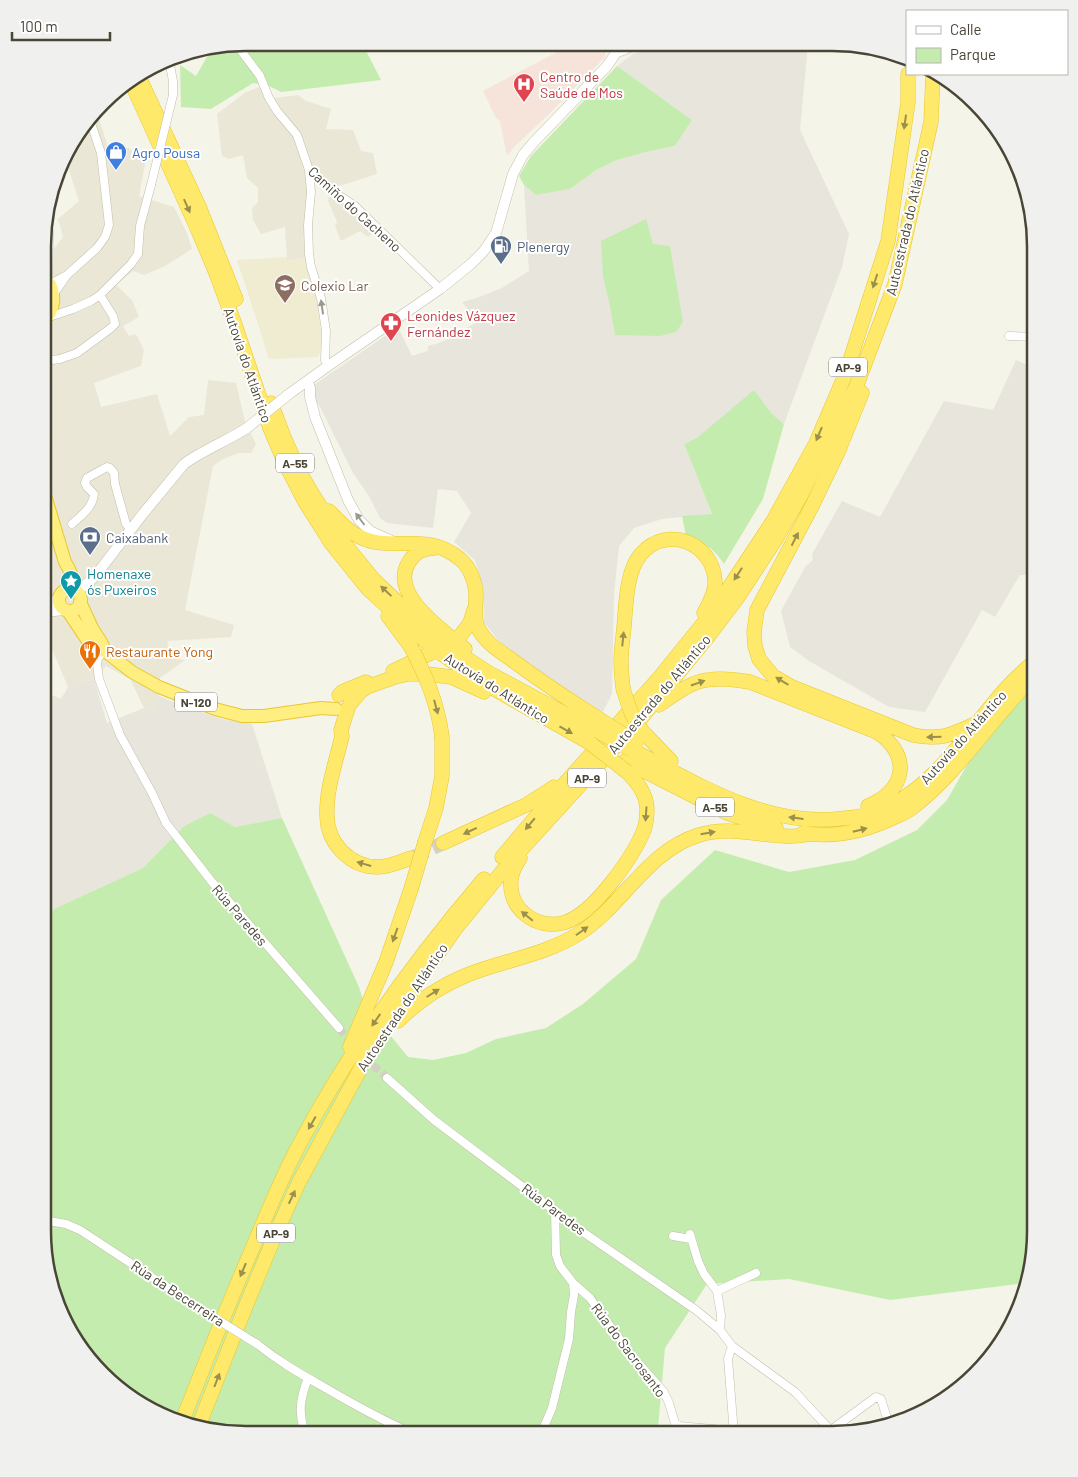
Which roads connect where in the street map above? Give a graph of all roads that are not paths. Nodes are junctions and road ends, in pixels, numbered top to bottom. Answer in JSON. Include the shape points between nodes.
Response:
{"nodes":[{"id":1,"x":242,"y":51,"type":"edge"},
{"id":2,"x":614,"y":51,"type":"edge"},
{"id":3,"x":170,"y":67,"type":"edge"},
{"id":4,"x":908,"y":75,"type":"edge"},
{"id":5,"x":933,"y":79,"type":"edge"},
{"id":6,"x":141,"y":82,"type":"edge"},
{"id":7,"x":134,"y":88,"type":"edge"},
{"id":8,"x":92,"y":127,"type":"edge"},
{"id":9,"x":309,"y":170,"type":"junction"},
{"id":10,"x":67,"y":275,"type":"junction"},
{"id":11,"x":895,"y":284,"type":"junction"},
{"id":12,"x":51,"y":288,"type":"edge"},
{"id":13,"x":51,"y":288,"type":"edge"},
{"id":14,"x":440,"y":289,"type":"junction"},
{"id":15,"x":51,"y":293,"type":"edge"},
{"id":16,"x":100,"y":295,"type":"junction"},
{"id":17,"x":65,"y":312,"type":"junction"},
{"id":18,"x":51,"y":317,"type":"edge"},
{"id":19,"x":1009,"y":336,"type":"dead end"},
{"id":20,"x":1027,"y":337,"type":"edge"},
{"id":21,"x":51,"y":360,"type":"edge"},
{"id":22,"x":327,"y":361,"type":"junction"},
{"id":23,"x":306,"y":381,"type":"junction"},
{"id":24,"x":312,"y":495,"type":"junction"},
{"id":25,"x":51,"y":515,"type":"edge"},
{"id":26,"x":72,"y":524,"type":"dead end"},
{"id":27,"x":131,"y":529,"type":"junction"},
{"id":28,"x":400,"y":544,"type":"junction"},
{"id":29,"x":446,"y":550,"type":"junction"},
{"id":30,"x":368,"y":589,"type":"junction"},
{"id":31,"x":69,"y":599,"type":"junction"},
{"id":32,"x":476,"y":605,"type":"junction"},
{"id":33,"x":51,"y":608,"type":"edge"},
{"id":34,"x":699,"y":627,"type":"junction"},
{"id":35,"x":482,"y":634,"type":"junction"},
{"id":36,"x":104,"y":652,"type":"junction"},
{"id":37,"x":431,"y":653,"type":"dead end"},
{"id":38,"x":1027,"y":660,"type":"edge"},
{"id":39,"x":1027,"y":668,"type":"edge"},
{"id":40,"x":489,"y":673,"type":"junction"},
{"id":41,"x":384,"y":678,"type":"junction"},
{"id":42,"x":1013,"y":681,"type":"junction"},
{"id":43,"x":1027,"y":683,"type":"edge"},
{"id":44,"x":1027,"y":695,"type":"edge"},
{"id":45,"x":342,"y":703,"type":"junction"},
{"id":46,"x":542,"y":716,"type":"junction"},
{"id":47,"x":642,"y":717,"type":"junction"},
{"id":48,"x":979,"y":722,"type":"junction"},
{"id":49,"x":604,"y":728,"type":"junction"},
{"id":50,"x":342,"y":736,"type":"junction"},
{"id":51,"x":633,"y":752,"type":"junction"},
{"id":52,"x":573,"y":774,"type":"junction"},
{"id":53,"x":708,"y":789,"type":"junction"},
{"id":54,"x":910,"y":810,"type":"junction"},
{"id":55,"x":843,"y":818,"type":"junction"},
{"id":56,"x":812,"y":834,"type":"junction"},
{"id":57,"x":532,"y":838,"type":"junction"},
{"id":58,"x":443,"y":843,"type":"tunnel mouth"},
{"id":59,"x":411,"y":858,"type":"tunnel mouth"},
{"id":60,"x":339,"y":1028,"type":"tunnel mouth"},
{"id":61,"x":371,"y":1049,"type":"junction"},
{"id":62,"x":387,"y":1078,"type":"tunnel mouth"},
{"id":63,"x":336,"y":1080,"type":"junction"},
{"id":64,"x":555,"y":1210,"type":"junction"},
{"id":65,"x":51,"y":1222,"type":"edge"},
{"id":66,"x":672,"y":1236,"type":"dead end"},
{"id":67,"x":756,"y":1273,"type":"dead end"},
{"id":68,"x":573,"y":1283,"type":"junction"},
{"id":69,"x":718,"y":1292,"type":"junction"},
{"id":70,"x":723,"y":1333,"type":"junction"},
{"id":71,"x":732,"y":1346,"type":"junction"},
{"id":72,"x":308,"y":1378,"type":"junction"},
{"id":73,"x":185,"y":1415,"type":"edge"},
{"id":74,"x":887,"y":1418,"type":"dead end"},
{"id":75,"x":202,"y":1420,"type":"edge"},
{"id":76,"x":841,"y":1425,"type":"edge"},
{"id":77,"x":303,"y":1426,"type":"edge"},
{"id":78,"x":396,"y":1426,"type":"edge"},
{"id":79,"x":544,"y":1426,"type":"edge"},
{"id":80,"x":679,"y":1426,"type":"edge"},
{"id":81,"x":733,"y":1426,"type":"edge"},
{"id":82,"x":827,"y":1426,"type":"edge"}],
"edges":[{"from":1,"to":9,"type":"street","name":"Camiño do Cacheno","via":[[260,76],[269,98],[297,135]]},
{"from":2,"to":14,"type":"street","via":[[608,66],[523,155],[513,174],[500,221],[490,243],[471,264]]},
{"from":3,"to":16,"type":"street","bridge":true,"via":[[173,95],[140,226],[138,254]]},
{"from":4,"to":34,"type":"highway","name":"Autoestrada do Atlántico","number":"AP-9","one_way":true,"via":[[908,102],[888,241],[846,373],[816,443],[773,521],[715,609]]},
{"from":5,"to":11,"type":"highway","name":"Autoestrada do Atlántico","number":"AP-9","via":[[931,122]]},
{"from":6,"to":24,"type":"highway","name":"Autovía do Atlántico","number":"A-55","via":[[200,209],[283,434]]},
{"from":7,"to":30,"type":"highway","name":"Autovía do Atlántico","number":"A-55","one_way":true,"via":[[216,273],[284,461],[331,542]]},
{"from":8,"to":10,"type":"street","via":[[101,153],[109,225],[97,248]]},
{"from":9,"to":14,"type":"street","name":"Camiño do Cacheno","via":[[355,206]]},
{"from":22,"to":9,"type":"street","one_way":true,"via":[[321,298],[309,254]]},
{"from":10,"to":12,"type":"street"},
{"from":10,"to":13,"type":"street"},
{"from":11,"to":47,"type":"highway","name":"Autoestrada do Atlántico","number":"AP-9","via":[[856,387],[795,506],[738,597]]},
{"from":48,"to":11,"type":"highway","one_way":true,"via":[[943,736],[912,735],[792,687],[773,676],[759,659],[755,646],[758,610],[838,452],[882,339]]},
{"from":14,"to":22,"type":"street"},
{"from":15,"to":17,"type":"street","via":[[55,309]]},
{"from":16,"to":17,"type":"street"},
{"from":16,"to":21,"type":"street","via":[[115,324],[77,353]]},
{"from":17,"to":18,"type":"street"},
{"from":19,"to":20,"type":"street"},
{"from":22,"to":23,"type":"street"},
{"from":23,"to":27,"type":"street","bridge":true,"via":[[247,428],[184,464]]},
{"from":28,"to":23,"type":"street","one_way":true,"via":[[370,531],[359,520],[316,417]]},
{"from":24,"to":28,"type":"highway","via":[[357,536],[374,542]]},
{"from":40,"to":24,"type":"highway","name":"Autovía do Atlántico","number":"A-55","one_way":true,"via":[[438,640],[374,580],[343,542]]},
{"from":25,"to":31,"type":"highway","number":"N-120","via":[[74,582]]},
{"from":26,"to":27,"type":"street","via":[[93,501],[94,494],[85,483],[87,478],[107,467],[114,473],[126,524]]},
{"from":27,"to":31,"type":"street","via":[[89,582]]},
{"from":28,"to":29,"type":"highway","via":[[431,544]]},
{"from":29,"to":32,"type":"highway","via":[[470,571]]},
{"from":29,"to":40,"type":"highway","via":[[430,548],[412,558],[406,568],[408,594]]},
{"from":30,"to":46,"type":"highway","name":"Autovía do Atlántico","number":"A-55","via":[[433,648],[487,685]]},
{"from":30,"to":63,"type":"highway","one_way":true,"bridge":true,"via":[[411,647],[429,684],[440,720],[442,770],[436,808],[412,889],[386,962]]},
{"from":31,"to":33,"type":"street"},
{"from":31,"to":36,"type":"highway","number":"N-120","via":[[90,644]]},
{"from":32,"to":35,"type":"highway","via":[[476,624]]},
{"from":32,"to":35,"type":"highway","via":[[462,634],[471,630]]},
{"from":51,"to":34,"type":"highway","one_way":true,"bridge":true,"via":[[640,730],[623,688],[621,660],[628,587],[640,554],[654,543],[684,540],[701,549],[712,564],[715,583]]},
{"from":34,"to":52,"type":"highway","name":"Autoestrada do Atlántico","number":"AP-9","via":[[660,677]]},
{"from":35,"to":49,"type":"highway","via":[[495,648]]},
{"from":36,"to":45,"type":"highway","number":"N-120","via":[[138,676],[188,699],[242,716],[326,708]]},
{"from":36,"to":60,"type":"street","name":"Rúa Paredes","via":[[98,658],[99,680],[120,735],[166,822],[212,882]]},
{"from":37,"to":41,"type":"highway"},
{"from":38,"to":42,"type":"highway"},
{"from":39,"to":42,"type":"highway","name":"Autovía do Atlántico","number":"A-55"},
{"from":40,"to":49,"type":"highway","name":"Autovía do Atlántico","number":"A-55"},
{"from":41,"to":45,"type":"highway"},
{"from":41,"to":46,"type":"highway","via":[[408,674],[451,677],[528,714]]},
{"from":41,"to":50,"type":"highway","via":[[358,704]]},
{"from":42,"to":48,"type":"highway","name":"Autovía do Atlántico","number":"A-55"},
{"from":43,"to":54,"type":"highway","name":"Autovía do Atlántico","number":"A-55","via":[[954,769]]},
{"from":44,"to":54,"type":"highway","via":[[952,782],[937,796]]},
{"from":45,"to":50,"type":"highway"},
{"from":46,"to":51,"type":"highway","name":"Autovía do Atlántico","number":"A-55","one_way":true,"bridge":true,"via":[[590,743]]},
{"from":47,"to":55,"type":"highway","one_way":true,"via":[[682,689],[720,678],[750,682],[877,732],[897,752],[901,768],[899,779],[881,800]]},
{"from":47,"to":57,"type":"highway","name":"Autoestrada do Atlántico","number":"AP-9"},
{"from":48,"to":55,"type":"highway","name":"Autovía do Atlántico","number":"A-55","via":[[916,789],[882,809]]},
{"from":49,"to":51,"type":"highway","name":"Autovía do Atlántico","number":"A-55","bridge":true},
{"from":59,"to":50,"type":"highway","one_way":true,"via":[[391,865],[364,865],[349,858],[333,841],[328,828],[329,790]]},
{"from":51,"to":53,"type":"highway","name":"Autovía do Atlántico","number":"A-55"},
{"from":51,"to":53,"type":"highway","via":[[672,761],[698,777]]},
{"from":51,"to":56,"type":"highway","name":"Autovía do Atlántico","number":"A-55","via":[[727,813],[774,828]]},
{"from":51,"to":57,"type":"highway","one_way":true,"via":[[634,779],[647,806],[644,829],[611,883],[575,918],[544,924],[525,915],[515,903],[512,875]]},
{"from":52,"to":58,"type":"highway","one_way":true,"via":[[543,796]]},
{"from":52,"to":63,"type":"highway","name":"Autoestrada do Atlántico","number":"AP-9","one_way":true,"via":[[452,916]]},
{"from":55,"to":53,"type":"highway","name":"Autovía do Atlántico","number":"A-55","one_way":true,"via":[[775,815]]},
{"from":56,"to":54,"type":"highway","name":"Autovía do Atlántico","number":"A-55","one_way":true,"via":[[834,835],[876,826]]},
{"from":61,"to":56,"type":"highway","one_way":true,"via":[[411,1008],[441,988],[468,975],[555,947],[582,932],[606,912],[659,856],[685,840],[730,831],[787,836]]},
{"from":57,"to":61,"type":"highway","name":"Autoestrada do Atlántico","number":"AP-9","via":[[456,928]]},
{"from":75,"to":61,"type":"highway","name":"Autoestrada do Atlántico","number":"AP-9","one_way":true,"via":[[298,1184]]},
{"from":62,"to":64,"type":"street","name":"Rúa Paredes","via":[[434,1120]]},
{"from":63,"to":73,"type":"highway","name":"Autoestrada do Atlántico","number":"AP-9","one_way":true,"via":[[274,1197]]},
{"from":64,"to":68,"type":"street","via":[[556,1255]]},
{"from":64,"to":70,"type":"street","name":"Rúa Paredes","via":[[696,1310]]},
{"from":65,"to":72,"type":"street","name":"Rúa da Becerreira","bridge":true,"via":[[80,1230],[257,1344],[277,1361]]},
{"from":66,"to":69,"type":"street","via":[[691,1237],[704,1274]]},
{"from":67,"to":69,"type":"street"},
{"from":68,"to":79,"type":"street","via":[[569,1339],[552,1408]]},
{"from":68,"to":80,"type":"street","name":"Rúa do Sacrosanto","via":[[590,1298],[631,1355],[664,1392],[674,1423]]},
{"from":69,"to":70,"type":"street"},
{"from":70,"to":71,"type":"street"},
{"from":71,"to":81,"type":"street","via":[[728,1360]]},
{"from":71,"to":82,"type":"street","via":[[795,1392]]},
{"from":72,"to":77,"type":"street","via":[[300,1411]]},
{"from":72,"to":78,"type":"street","name":"Rúa da Becerreira"},
{"from":74,"to":76,"type":"street","via":[[881,1399],[876,1397]]}]}
